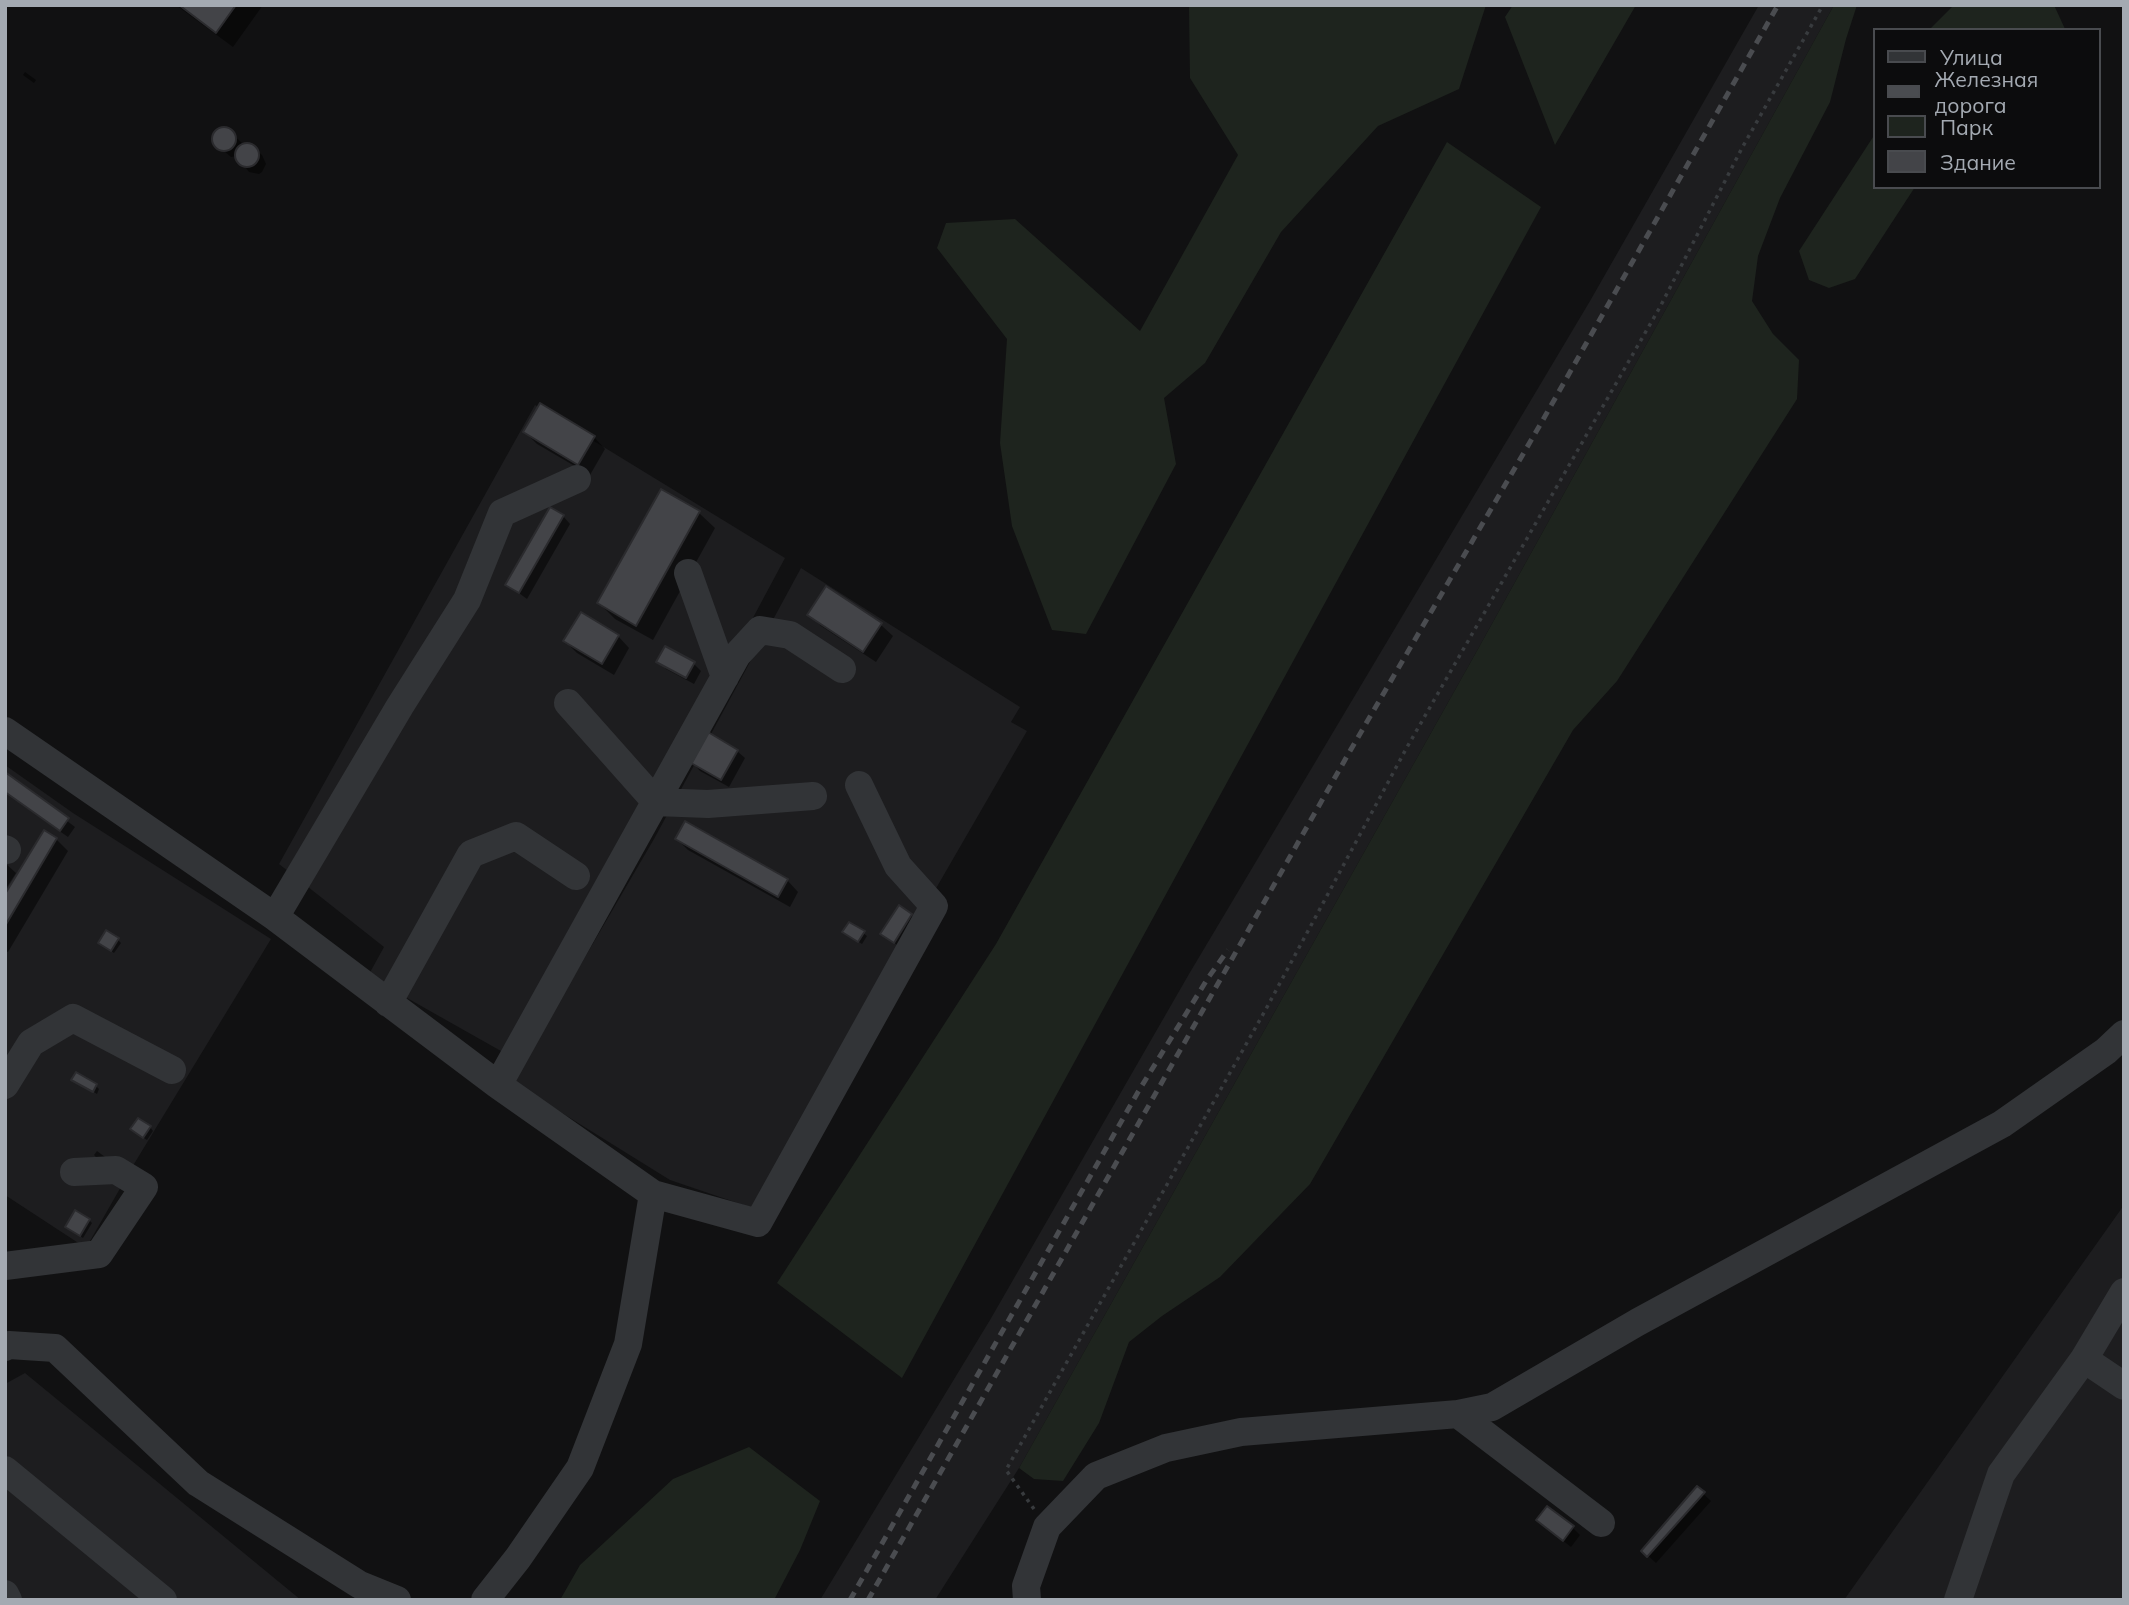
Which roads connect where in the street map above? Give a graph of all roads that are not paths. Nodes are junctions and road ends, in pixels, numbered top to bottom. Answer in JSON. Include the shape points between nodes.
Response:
{"nodes":[{"id":1,"x":577,"y":479,"type":"dead end"},
{"id":2,"x":688,"y":573,"type":"dead end"},
{"id":3,"x":842,"y":669,"type":"dead end"},
{"id":4,"x":725,"y":677,"type":"junction"},
{"id":5,"x":568,"y":703,"type":"dead end"},
{"id":6,"x":5,"y":731,"type":"edge"},
{"id":7,"x":859,"y":785,"type":"dead end"},
{"id":8,"x":813,"y":796,"type":"dead end"},
{"id":9,"x":656,"y":802,"type":"junction"},
{"id":10,"x":576,"y":876,"type":"dead end"},
{"id":11,"x":275,"y":917,"type":"junction"},
{"id":12,"x":388,"y":1003,"type":"junction"},
{"id":13,"x":2118,"y":1049,"type":"edge"},
{"id":14,"x":172,"y":1070,"type":"dead end"},
{"id":15,"x":5,"y":1085,"type":"edge"},
{"id":16,"x":498,"y":1085,"type":"junction"},
{"id":17,"x":74,"y":1172,"type":"dead end"},
{"id":18,"x":653,"y":1194,"type":"junction"},
{"id":19,"x":5,"y":1266,"type":"edge"},
{"id":20,"x":2124,"y":1292,"type":"edge"},
{"id":21,"x":5,"y":1347,"type":"edge"},
{"id":22,"x":2084,"y":1359,"type":"junction"},
{"id":23,"x":2124,"y":1385,"type":"edge"},
{"id":24,"x":1458,"y":1414,"type":"junction"},
{"id":25,"x":5,"y":1470,"type":"edge"},
{"id":26,"x":1601,"y":1522,"type":"dead end"},
{"id":27,"x":5,"y":1594,"type":"edge"},
{"id":28,"x":8,"y":1600,"type":"edge"},
{"id":29,"x":163,"y":1600,"type":"edge"},
{"id":30,"x":397,"y":1600,"type":"edge"},
{"id":31,"x":485,"y":1600,"type":"edge"},
{"id":32,"x":1027,"y":1600,"type":"edge"},
{"id":33,"x":1958,"y":1600,"type":"edge"}],
"edges":[{"from":1,"to":11,"type":"street","via":[[502,513],[467,600]]},
{"from":2,"to":4,"type":"street"},
{"from":3,"to":4,"type":"street","via":[[790,635],[760,630],[737,655]]},
{"from":4,"to":9,"type":"street"},
{"from":5,"to":9,"type":"street"},
{"from":6,"to":11,"type":"street"},
{"from":7,"to":18,"type":"street","via":[[898,866],[934,906],[758,1223]]},
{"from":8,"to":9,"type":"street","via":[[708,804]]},
{"from":9,"to":16,"type":"street"},
{"from":10,"to":12,"type":"street","via":[[516,836],[471,854]]},
{"from":11,"to":12,"type":"street"},
{"from":12,"to":16,"type":"street"},
{"from":13,"to":24,"type":"street","via":[[2003,1124],[1638,1322],[1492,1407]]},
{"from":14,"to":15,"type":"street","via":[[74,1018],[31,1043]]},
{"from":16,"to":18,"type":"street"},
{"from":17,"to":19,"type":"street","via":[[116,1170],[144,1187],[99,1254]]},
{"from":18,"to":31,"type":"street","via":[[628,1344],[580,1468]]},
{"from":20,"to":22,"type":"street"},
{"from":21,"to":30,"type":"street","via":[[55,1348],[198,1483],[359,1585]]},
{"from":22,"to":23,"type":"street"},
{"from":22,"to":33,"type":"street","via":[[2001,1474]]},
{"from":24,"to":26,"type":"street"},
{"from":24,"to":32,"type":"street","via":[[1241,1432],[1166,1448],[1096,1476],[1047,1527],[1027,1586]]},
{"from":25,"to":29,"type":"street"},
{"from":27,"to":28,"type":"street"}]}
